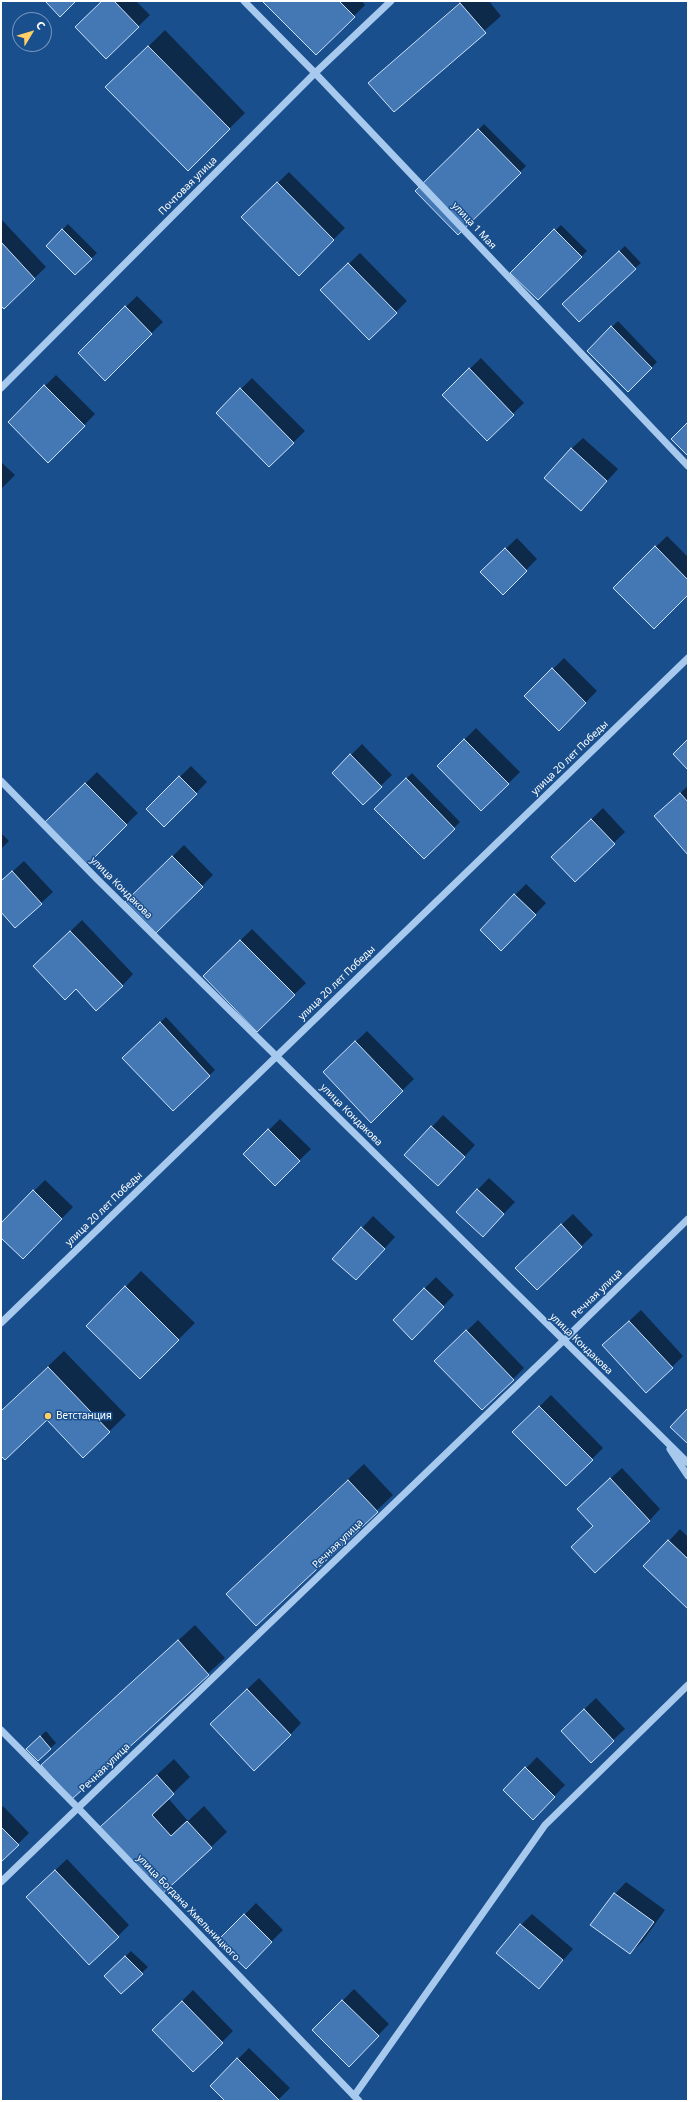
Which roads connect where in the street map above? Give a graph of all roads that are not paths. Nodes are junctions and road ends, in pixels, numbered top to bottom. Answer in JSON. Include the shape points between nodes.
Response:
{"nodes":[{"id":1,"x":244,"y":1,"type":"edge"},
{"id":2,"x":391,"y":1,"type":"edge"},
{"id":3,"x":315,"y":72,"type":"junction"},
{"id":4,"x":1,"y":388,"type":"edge"},
{"id":5,"x":688,"y":466,"type":"edge"},
{"id":6,"x":688,"y":658,"type":"edge"},
{"id":7,"x":1,"y":781,"type":"edge"},
{"id":8,"x":277,"y":1055,"type":"junction"},
{"id":9,"x":688,"y":1219,"type":"edge"},
{"id":10,"x":1,"y":1323,"type":"edge"},
{"id":11,"x":564,"y":1341,"type":"junction"},
{"id":12,"x":660,"y":1434,"type":"junction"},
{"id":13,"x":688,"y":1463,"type":"edge"},
{"id":14,"x":688,"y":1476,"type":"edge"},
{"id":15,"x":688,"y":1685,"type":"edge"},
{"id":16,"x":1,"y":1730,"type":"edge"},
{"id":17,"x":78,"y":1808,"type":"junction"},
{"id":18,"x":1,"y":1882,"type":"edge"},
{"id":19,"x":356,"y":2099,"type":"edge"}],
"edges":[{"from":1,"to":3,"type":"street","name":"улица 1 Мая"},
{"from":2,"to":3,"type":"street","name":"Почтовая улица"},
{"from":3,"to":4,"type":"street","name":"Почтовая улица"},
{"from":3,"to":5,"type":"street","name":"улица 1 Мая"},
{"from":6,"to":8,"type":"street","name":"улица 20 лет Победы"},
{"from":7,"to":8,"type":"street","name":"улица Кондакова"},
{"from":8,"to":10,"type":"street","name":"улица 20 лет Победы"},
{"from":8,"to":11,"type":"street","name":"улица Кондакова"},
{"from":9,"to":11,"type":"street","name":"Речная улица"},
{"from":11,"to":12,"type":"street","name":"улица Кондакова"},
{"from":11,"to":17,"type":"street","name":"Речная улица"},
{"from":12,"to":13,"type":"street","name":"улица Кондакова"},
{"from":12,"to":14,"type":"street"},
{"from":15,"to":19,"type":"street","via":[[545,1824]]},
{"from":16,"to":17,"type":"street","name":"улица Богдана Хмельницкого"},
{"from":17,"to":18,"type":"street","name":"Речная улица"},
{"from":17,"to":19,"type":"street","name":"улица Богдана Хмельницкого"}]}
